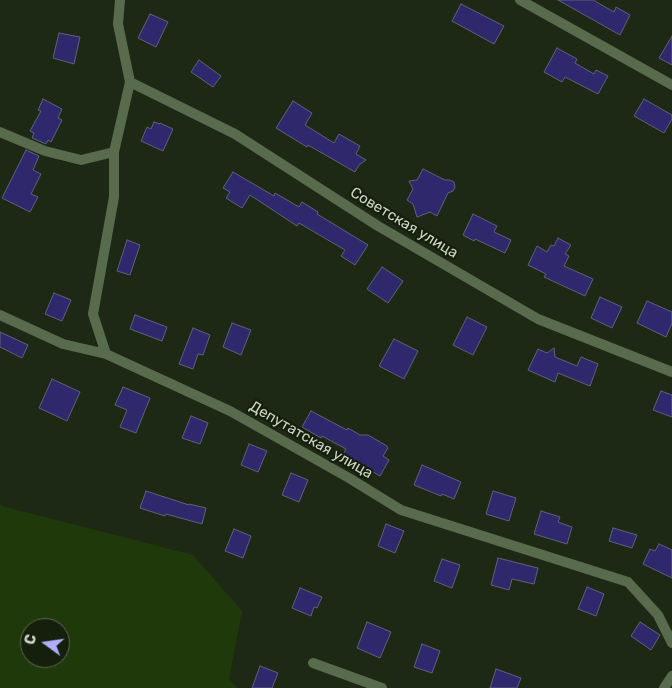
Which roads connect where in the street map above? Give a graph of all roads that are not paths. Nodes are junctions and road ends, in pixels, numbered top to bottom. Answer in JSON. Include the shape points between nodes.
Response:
{"nodes":[{"id":1,"x":120,"y":0,"type":"edge"},
{"id":2,"x":520,"y":0,"type":"edge"},
{"id":3,"x":130,"y":82,"type":"junction"},
{"id":4,"x":672,"y":85,"type":"edge"},
{"id":5,"x":0,"y":132,"type":"edge"},
{"id":6,"x":114,"y":152,"type":"junction"},
{"id":7,"x":0,"y":315,"type":"edge"},
{"id":8,"x":106,"y":354,"type":"junction"},
{"id":9,"x":672,"y":372,"type":"edge"},
{"id":10,"x":672,"y":643,"type":"edge"},
{"id":11,"x":313,"y":663,"type":"dead end"},
{"id":12,"x":672,"y":676,"type":"edge"},
{"id":13,"x":382,"y":688,"type":"edge"},
{"id":14,"x":664,"y":688,"type":"edge"}],
"edges":[{"from":1,"to":3,"type":"street","via":[[118,24]]},
{"from":2,"to":4,"type":"street"},
{"from":3,"to":6,"type":"street"},
{"from":3,"to":9,"type":"street","name":"Советская улица","via":[[235,134],[378,226],[538,319]]},
{"from":5,"to":6,"type":"street","via":[[45,151],[80,160]]},
{"from":6,"to":8,"type":"street","via":[[114,197],[93,314]]},
{"from":7,"to":8,"type":"street","name":"Депутатская улица","via":[[63,344]]},
{"from":8,"to":10,"type":"street","name":"Депутатская улица","via":[[230,411],[401,510],[628,582],[658,615]]},
{"from":11,"to":13,"type":"street"},
{"from":12,"to":14,"type":"street"}]}
